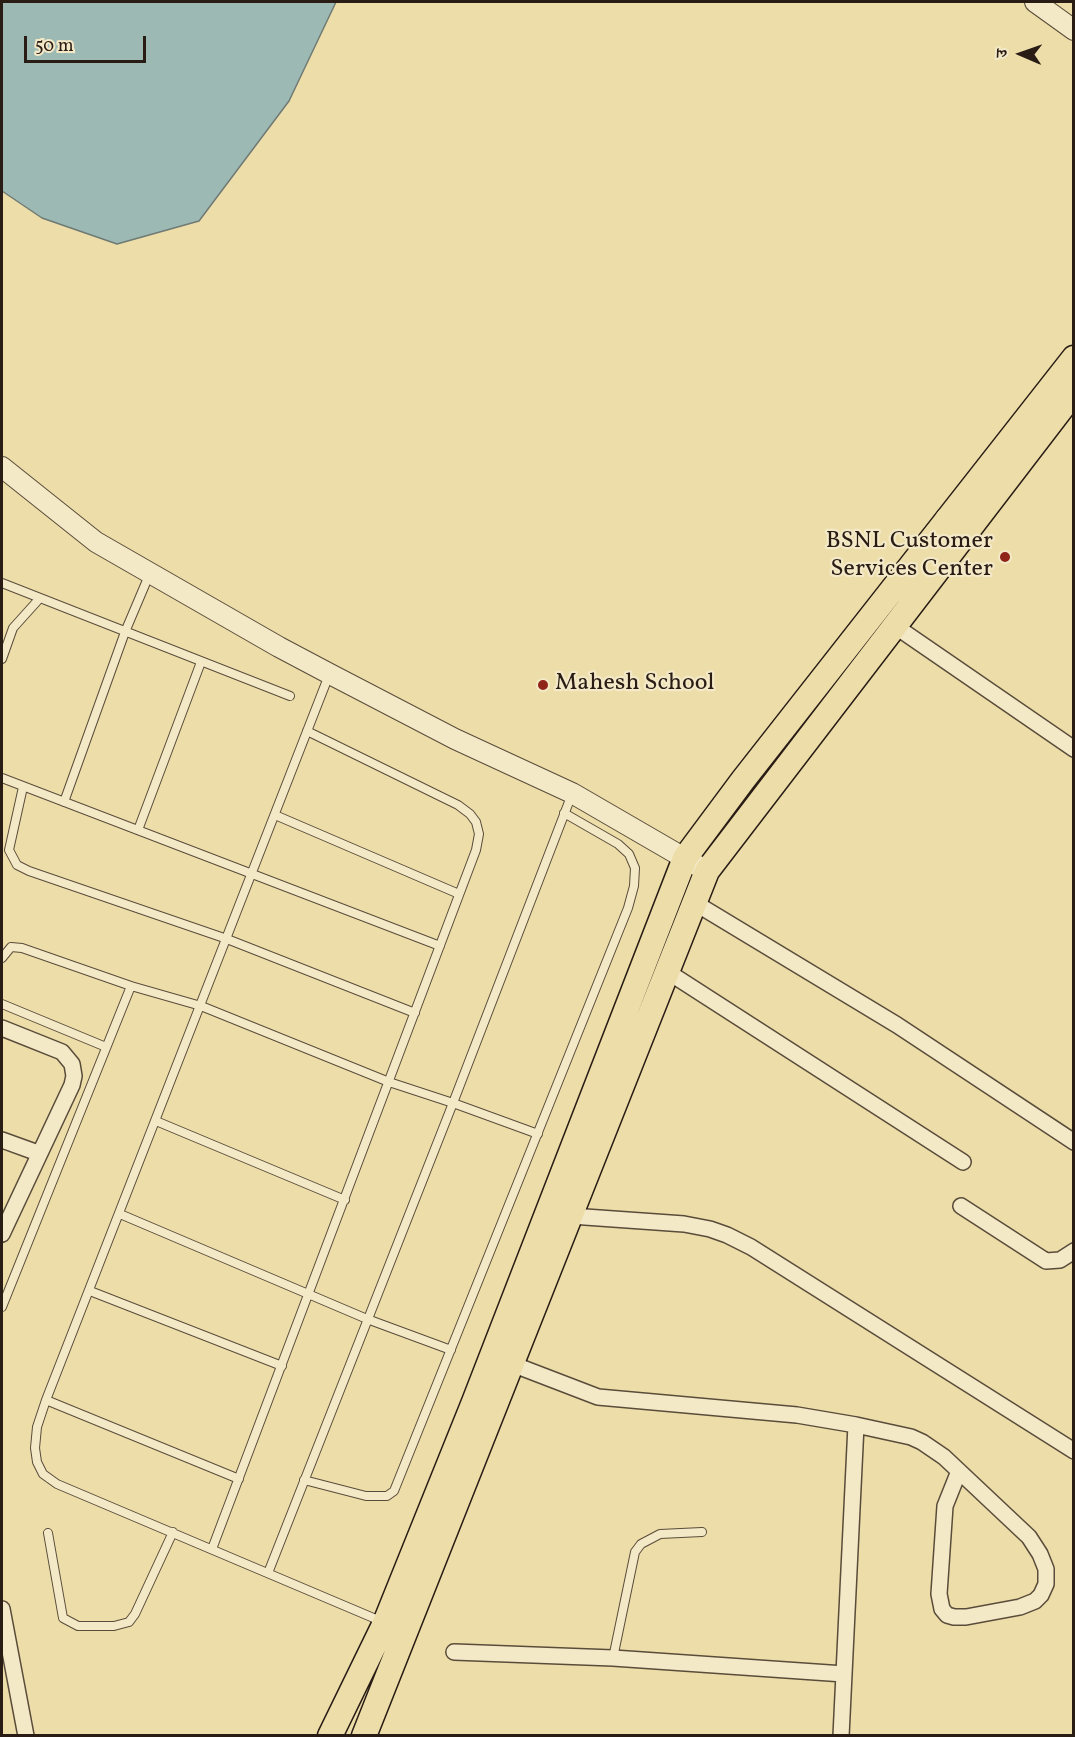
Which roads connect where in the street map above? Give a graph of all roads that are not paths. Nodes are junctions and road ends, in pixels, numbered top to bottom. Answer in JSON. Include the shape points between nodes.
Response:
{"nodes":[{"id":1,"x":1035,"y":2,"type":"edge"},
{"id":2,"x":1074,"y":30,"type":"edge"},
{"id":3,"x":1074,"y":358,"type":"edge"},
{"id":4,"x":1074,"y":392,"type":"edge"},
{"id":5,"x":2,"y":467,"type":"edge"},
{"id":6,"x":956,"y":527,"type":"junction"},
{"id":7,"x":150,"y":573,"type":"junction"},
{"id":8,"x":2,"y":583,"type":"edge"},
{"id":9,"x":40,"y":598,"type":"junction"},
{"id":10,"x":895,"y":626,"type":"junction"},
{"id":11,"x":126,"y":632,"type":"junction"},
{"id":12,"x":2,"y":659,"type":"edge"},
{"id":13,"x":201,"y":662,"type":"junction"},
{"id":14,"x":330,"y":674,"type":"junction"},
{"id":15,"x":290,"y":696,"type":"dead end"},
{"id":16,"x":308,"y":731,"type":"junction"},
{"id":17,"x":1074,"y":749,"type":"edge"},
{"id":18,"x":2,"y":778,"type":"edge"},
{"id":19,"x":23,"y":787,"type":"junction"},
{"id":20,"x":572,"y":793,"type":"junction"},
{"id":21,"x":64,"y":802,"type":"junction"},
{"id":22,"x":564,"y":813,"type":"junction"},
{"id":23,"x":275,"y":815,"type":"junction"},
{"id":24,"x":138,"y":830,"type":"junction"},
{"id":25,"x":685,"y":858,"type":"junction"},
{"id":26,"x":707,"y":872,"type":"junction"},
{"id":27,"x":252,"y":873,"type":"junction"},
{"id":28,"x":459,"y":894,"type":"junction"},
{"id":29,"x":695,"y":903,"type":"junction"},
{"id":30,"x":227,"y":939,"type":"junction"},
{"id":31,"x":440,"y":946,"type":"junction"},
{"id":32,"x":2,"y":958,"type":"edge"},
{"id":33,"x":668,"y":972,"type":"junction"},
{"id":34,"x":131,"y":986,"type":"junction"},
{"id":35,"x":2,"y":1004,"type":"edge"},
{"id":36,"x":201,"y":1006,"type":"junction"},
{"id":37,"x":415,"y":1013,"type":"junction"},
{"id":38,"x":2,"y":1028,"type":"edge"},
{"id":39,"x":106,"y":1047,"type":"junction"},
{"id":40,"x":389,"y":1082,"type":"junction"},
{"id":41,"x":453,"y":1102,"type":"junction"},
{"id":42,"x":156,"y":1122,"type":"junction"},
{"id":43,"x":538,"y":1134,"type":"junction"},
{"id":44,"x":2,"y":1140,"type":"edge"},
{"id":45,"x":1074,"y":1142,"type":"edge"},
{"id":46,"x":38,"y":1153,"type":"junction"},
{"id":47,"x":963,"y":1162,"type":"dead end"},
{"id":48,"x":345,"y":1200,"type":"junction"},
{"id":49,"x":961,"y":1206,"type":"dead end"},
{"id":50,"x":120,"y":1214,"type":"junction"},
{"id":51,"x":571,"y":1216,"type":"junction"},
{"id":52,"x":2,"y":1234,"type":"edge"},
{"id":53,"x":1074,"y":1251,"type":"edge"},
{"id":54,"x":90,"y":1291,"type":"junction"},
{"id":55,"x":310,"y":1294,"type":"junction"},
{"id":56,"x":2,"y":1307,"type":"edge"},
{"id":57,"x":367,"y":1319,"type":"junction"},
{"id":58,"x":451,"y":1350,"type":"junction"},
{"id":59,"x":512,"y":1364,"type":"junction"},
{"id":60,"x":282,"y":1366,"type":"junction"},
{"id":61,"x":46,"y":1400,"type":"junction"},
{"id":62,"x":856,"y":1425,"type":"junction"},
{"id":63,"x":1074,"y":1451,"type":"edge"},
{"id":64,"x":959,"y":1471,"type":"junction"},
{"id":65,"x":238,"y":1479,"type":"junction"},
{"id":66,"x":304,"y":1480,"type":"junction"},
{"id":67,"x":702,"y":1532,"type":"dead end"},
{"id":68,"x":48,"y":1533,"type":"dead end"},
{"id":69,"x":173,"y":1533,"type":"junction"},
{"id":70,"x":212,"y":1549,"type":"junction"},
{"id":71,"x":268,"y":1573,"type":"junction"},
{"id":72,"x":2,"y":1609,"type":"edge"},
{"id":73,"x":395,"y":1627,"type":"junction"},
{"id":74,"x":454,"y":1652,"type":"dead end"},
{"id":75,"x":613,"y":1658,"type":"junction"},
{"id":76,"x":844,"y":1674,"type":"junction"},
{"id":77,"x":26,"y":1736,"type":"edge"},
{"id":78,"x":330,"y":1736,"type":"edge"},
{"id":79,"x":364,"y":1736,"type":"edge"},
{"id":80,"x":842,"y":1736,"type":"edge"}],
"edges":[{"from":1,"to":2,"type":"street"},
{"from":3,"to":6,"type":"main road"},
{"from":4,"to":6,"type":"main road"},
{"from":5,"to":7,"type":"street","via":[[96,542]]},
{"from":6,"to":10,"type":"main road"},
{"from":6,"to":25,"type":"main road","via":[[743,780]]},
{"from":7,"to":11,"type":"lane"},
{"from":7,"to":14,"type":"street"},
{"from":8,"to":9,"type":"lane"},
{"from":9,"to":11,"type":"lane"},
{"from":9,"to":12,"type":"lane","via":[[13,628]]},
{"from":10,"to":17,"type":"street"},
{"from":10,"to":26,"type":"main road"},
{"from":11,"to":13,"type":"lane"},
{"from":11,"to":21,"type":"lane"},
{"from":13,"to":15,"type":"lane"},
{"from":13,"to":24,"type":"lane"},
{"from":14,"to":16,"type":"lane"},
{"from":14,"to":20,"type":"street","via":[[455,739]]},
{"from":16,"to":23,"type":"lane"},
{"from":16,"to":28,"type":"lane","via":[[470,814],[479,834]]},
{"from":18,"to":19,"type":"lane"},
{"from":19,"to":21,"type":"lane"},
{"from":19,"to":30,"type":"lane","via":[[9,850],[18,865]]},
{"from":20,"to":22,"type":"lane"},
{"from":20,"to":25,"type":"street"},
{"from":21,"to":24,"type":"lane"},
{"from":22,"to":41,"type":"lane"},
{"from":22,"to":43,"type":"lane","via":[[629,854],[635,868],[634,886]]},
{"from":23,"to":27,"type":"lane"},
{"from":23,"to":28,"type":"lane"},
{"from":24,"to":27,"type":"lane"},
{"from":25,"to":26,"type":"street"},
{"from":25,"to":73,"type":"main road","via":[[474,1402]]},
{"from":26,"to":29,"type":"main road"},
{"from":27,"to":30,"type":"lane"},
{"from":27,"to":31,"type":"lane"},
{"from":28,"to":31,"type":"lane"},
{"from":29,"to":33,"type":"main road"},
{"from":29,"to":45,"type":"street","via":[[897,1025]]},
{"from":30,"to":36,"type":"lane"},
{"from":30,"to":37,"type":"lane"},
{"from":31,"to":37,"type":"lane"},
{"from":32,"to":34,"type":"lane","via":[[11,947],[22,948]]},
{"from":33,"to":47,"type":"street"},
{"from":33,"to":51,"type":"main road"},
{"from":34,"to":36,"type":"lane"},
{"from":34,"to":39,"type":"lane"},
{"from":35,"to":39,"type":"lane"},
{"from":36,"to":40,"type":"lane"},
{"from":36,"to":42,"type":"lane"},
{"from":37,"to":40,"type":"lane"},
{"from":38,"to":46,"type":"street","via":[[62,1052],[74,1070],[72,1085]]},
{"from":39,"to":56,"type":"lane"},
{"from":40,"to":41,"type":"lane"},
{"from":40,"to":48,"type":"lane"},
{"from":41,"to":43,"type":"lane"},
{"from":41,"to":57,"type":"lane"},
{"from":42,"to":48,"type":"lane"},
{"from":42,"to":50,"type":"lane"},
{"from":43,"to":58,"type":"lane"},
{"from":44,"to":46,"type":"street"},
{"from":46,"to":52,"type":"street"},
{"from":48,"to":55,"type":"lane"},
{"from":49,"to":53,"type":"street","via":[[1046,1262],[1060,1260]]},
{"from":50,"to":54,"type":"lane"},
{"from":50,"to":55,"type":"lane"},
{"from":51,"to":59,"type":"main road"},
{"from":51,"to":63,"type":"street","via":[[684,1224],[727,1235]]},
{"from":54,"to":60,"type":"lane"},
{"from":54,"to":61,"type":"lane"},
{"from":55,"to":57,"type":"lane"},
{"from":55,"to":60,"type":"lane"},
{"from":57,"to":58,"type":"lane"},
{"from":57,"to":66,"type":"lane"},
{"from":58,"to":66,"type":"lane","via":[[394,1491],[387,1496],[366,1496]]},
{"from":59,"to":62,"type":"street","via":[[598,1397],[797,1415]]},
{"from":59,"to":73,"type":"main road"},
{"from":60,"to":65,"type":"lane"},
{"from":61,"to":65,"type":"lane"},
{"from":61,"to":69,"type":"lane","via":[[34,1448],[42,1474]]},
{"from":62,"to":64,"type":"street","via":[[911,1437],[932,1448]]},
{"from":62,"to":76,"type":"street"},
{"from":64,"to":64,"type":"street","via":[[1029,1538],[1040,1554],[1046,1584],[1035,1601],[966,1617],[947,1615],[942,1609],[939,1594],[945,1506]]},
{"from":65,"to":70,"type":"lane"},
{"from":66,"to":71,"type":"lane"},
{"from":67,"to":75,"type":"lane","via":[[660,1534],[635,1552]]},
{"from":68,"to":69,"type":"lane","via":[[63,1618],[78,1626],[129,1622]]},
{"from":69,"to":70,"type":"lane"},
{"from":70,"to":71,"type":"lane"},
{"from":71,"to":73,"type":"lane"},
{"from":72,"to":77,"type":"street"},
{"from":73,"to":78,"type":"main road"},
{"from":73,"to":79,"type":"main road"},
{"from":74,"to":75,"type":"street"},
{"from":75,"to":76,"type":"street"},
{"from":76,"to":80,"type":"street"}]}
